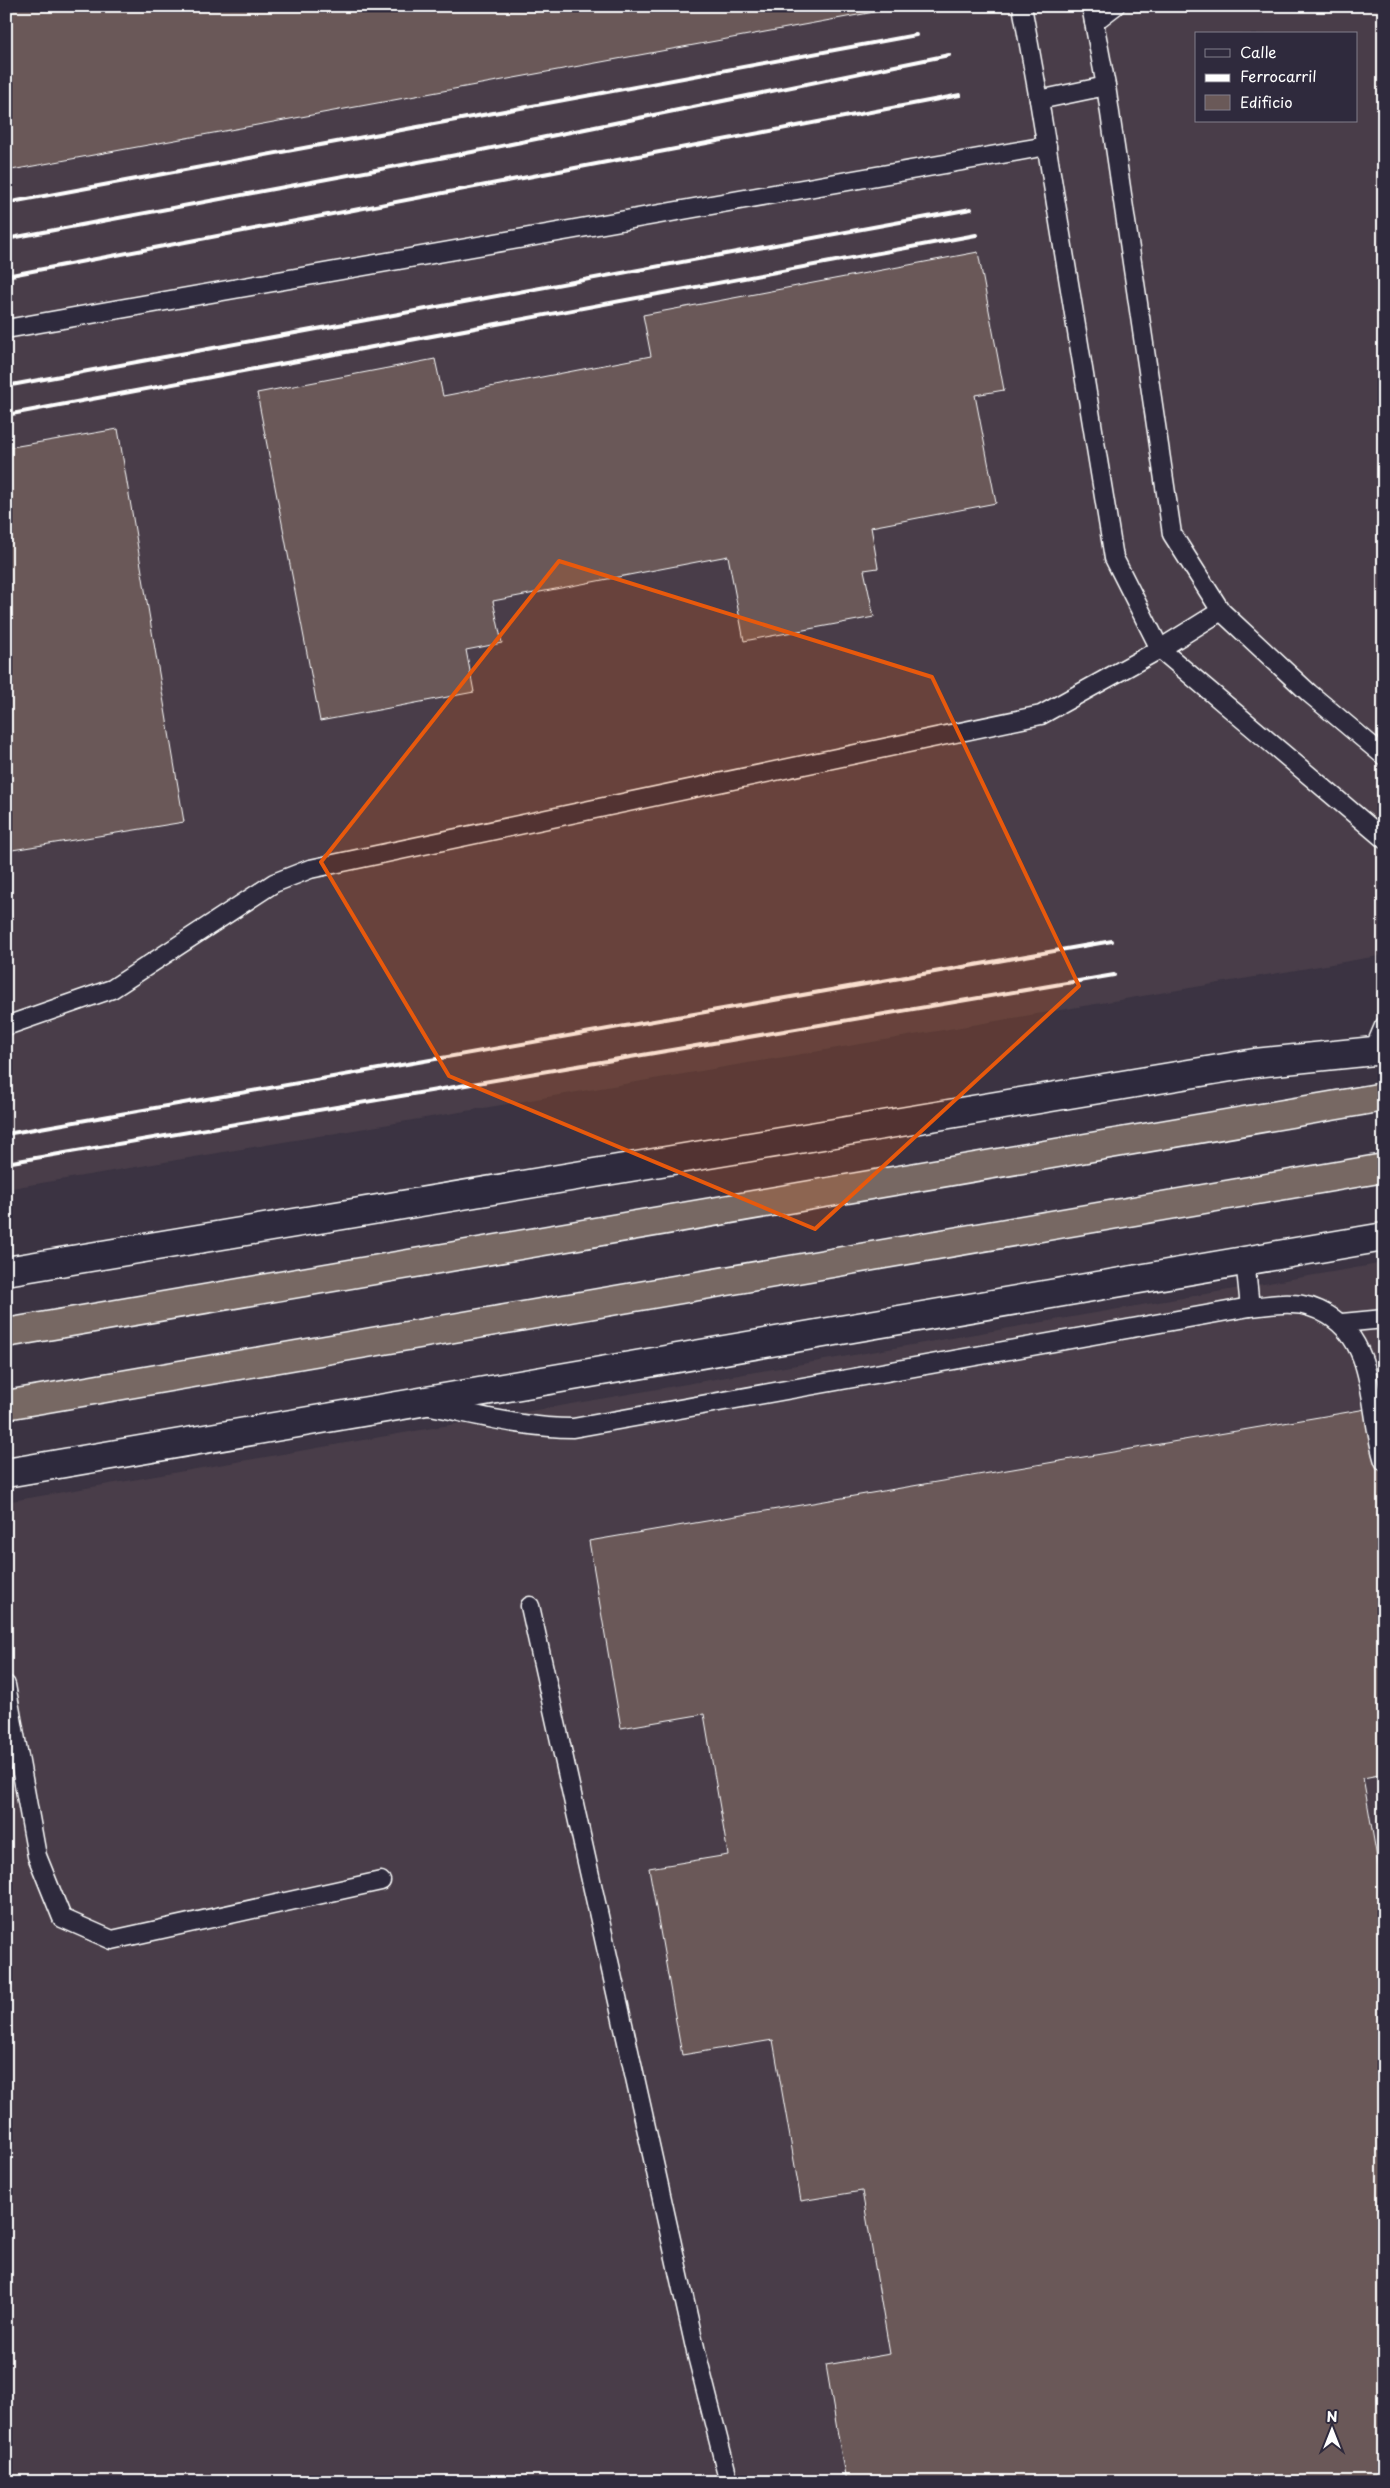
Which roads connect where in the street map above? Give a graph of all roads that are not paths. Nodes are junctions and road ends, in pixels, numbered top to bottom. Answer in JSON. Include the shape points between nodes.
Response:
{"nodes":[{"id":1,"x":1022,"y":6,"type":"edge"},
{"id":2,"x":1115,"y":6,"type":"edge"},
{"id":3,"x":1093,"y":14,"type":"edge"},
{"id":4,"x":1106,"y":86,"type":"junction"},
{"id":5,"x":1039,"y":100,"type":"junction"},
{"id":6,"x":1047,"y":146,"type":"junction"},
{"id":7,"x":6,"y":329,"type":"edge"},
{"id":8,"x":1221,"y":611,"type":"junction"},
{"id":9,"x":1160,"y":649,"type":"junction"},
{"id":10,"x":1384,"y":756,"type":"edge"},
{"id":11,"x":1384,"y":839,"type":"edge"},
{"id":12,"x":6,"y":1026,"type":"edge"},
{"id":13,"x":1384,"y":1026,"type":"edge"},
{"id":14,"x":1378,"y":1051,"type":"edge"},
{"id":15,"x":1384,"y":1097,"type":"edge"},
{"id":16,"x":1384,"y":1168,"type":"edge"},
{"id":17,"x":1384,"y":1237,"type":"edge"},
{"id":18,"x":1245,"y":1260,"type":"junction"},
{"id":19,"x":6,"y":1271,"type":"edge"},
{"id":20,"x":1250,"y":1307,"type":"junction"},
{"id":21,"x":1384,"y":1319,"type":"edge"},
{"id":22,"x":1342,"y":1324,"type":"junction"},
{"id":23,"x":6,"y":1333,"type":"edge"},
{"id":24,"x":415,"y":1403,"type":"junction"},
{"id":25,"x":6,"y":1405,"type":"edge"},
{"id":26,"x":1384,"y":1461,"type":"edge"},
{"id":27,"x":6,"y":1473,"type":"edge"},
{"id":28,"x":530,"y":1606,"type":"dead end"},
{"id":29,"x":6,"y":1685,"type":"edge"},
{"id":30,"x":381,"y":1881,"type":"dead end"},
{"id":31,"x":729,"y":2482,"type":"edge"}],
"edges":[{"from":1,"to":5,"type":"lane"},
{"from":2,"to":3,"type":"lane"},
{"from":3,"to":4,"type":"lane"},
{"from":4,"to":5,"type":"lane"},
{"from":4,"to":8,"type":"lane","via":[[1172,534]]},
{"from":5,"to":6,"type":"lane"},
{"from":6,"to":7,"type":"lane"},
{"from":6,"to":9,"type":"lane","via":[[1114,558]]},
{"from":8,"to":9,"type":"lane"},
{"from":8,"to":10,"type":"lane","via":[[1309,693]]},
{"from":9,"to":11,"type":"lane"},
{"from":9,"to":12,"type":"lane","via":[[1041,715],[310,869],[274,883],[112,989]]},
{"from":13,"to":14,"type":"lane"},
{"from":14,"to":19,"type":"street","via":[[1255,1063]]},
{"from":15,"to":23,"type":"highway"},
{"from":16,"to":25,"type":"highway"},
{"from":17,"to":18,"type":"street"},
{"from":18,"to":20,"type":"lane"},
{"from":18,"to":24,"type":"street"},
{"from":20,"to":22,"type":"lane","via":[[1294,1304],[1320,1310]]},
{"from":20,"to":24,"type":"lane","via":[[573,1428],[508,1422]]},
{"from":21,"to":22,"type":"lane"},
{"from":22,"to":26,"type":"lane","via":[[1354,1341],[1366,1370]]},
{"from":24,"to":27,"type":"street"},
{"from":28,"to":31,"type":"lane","via":[[696,2352]]},
{"from":29,"to":30,"type":"lane","via":[[37,1856],[62,1918],[112,1940]]}]}
